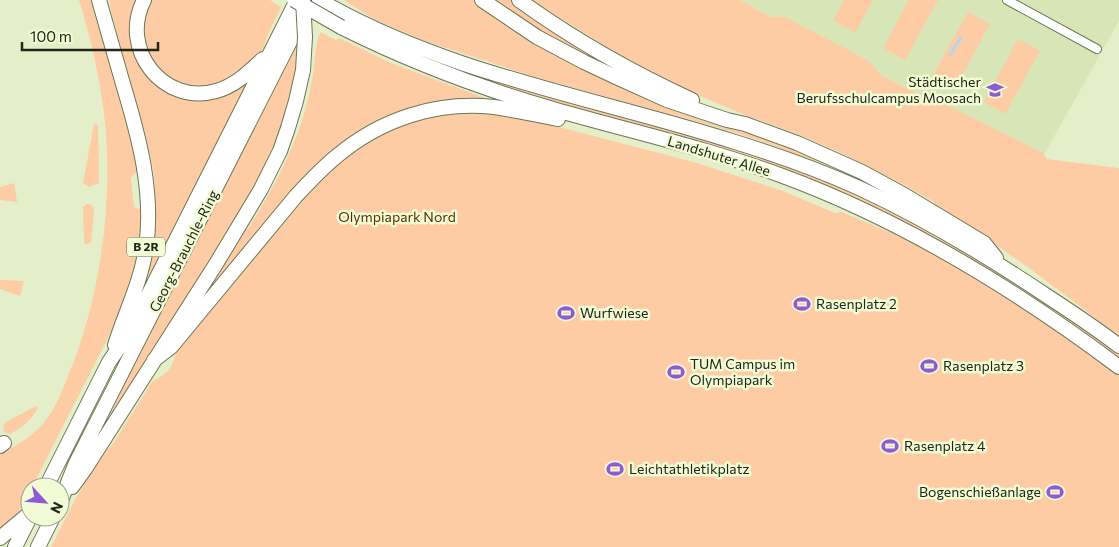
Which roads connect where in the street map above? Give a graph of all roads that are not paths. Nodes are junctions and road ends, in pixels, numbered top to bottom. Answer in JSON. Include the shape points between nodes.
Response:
{"nodes":[{"id":1,"x":98,"y":0,"type":"edge"},
{"id":2,"x":104,"y":0,"type":"edge"},
{"id":3,"x":144,"y":0,"type":"edge"},
{"id":4,"x":296,"y":0,"type":"edge"},
{"id":5,"x":303,"y":0,"type":"edge"},
{"id":6,"x":311,"y":0,"type":"edge"},
{"id":7,"x":319,"y":0,"type":"edge"},
{"id":8,"x":482,"y":0,"type":"edge"},
{"id":9,"x":519,"y":0,"type":"edge"},
{"id":10,"x":1012,"y":1,"type":"edge"},
{"id":11,"x":105,"y":21,"type":"junction"},
{"id":12,"x":344,"y":21,"type":"junction"},
{"id":13,"x":1097,"y":48,"type":"dead end"},
{"id":14,"x":271,"y":51,"type":"junction"},
{"id":15,"x":607,"y":124,"type":"junction"},
{"id":16,"x":745,"y":124,"type":"junction"},
{"id":17,"x":1003,"y":267,"type":"junction"},
{"id":18,"x":1119,"y":346,"type":"edge"},
{"id":19,"x":154,"y":360,"type":"junction"},
{"id":20,"x":109,"y":362,"type":"junction"},
{"id":21,"x":1119,"y":367,"type":"edge"},
{"id":22,"x":51,"y":477,"type":"edge"},
{"id":23,"x":70,"y":478,"type":"edge"},
{"id":24,"x":70,"y":490,"type":"edge"},
{"id":25,"x":20,"y":521,"type":"edge"},
{"id":26,"x":25,"y":527,"type":"edge"},
{"id":27,"x":48,"y":527,"type":"edge"},
{"id":28,"x":0,"y":538,"type":"edge"},
{"id":29,"x":15,"y":547,"type":"edge"},
{"id":30,"x":38,"y":547,"type":"edge"}],
"edges":[{"from":1,"to":11,"type":"highway","number":"B 2R"},
{"from":2,"to":11,"type":"highway"},
{"from":3,"to":14,"type":"highway","via":[[136,28],[139,50],[150,69],[174,88],[201,93],[229,86]]},
{"from":4,"to":12,"type":"highway","name":"Landshuter Allee","bridge":true},
{"from":4,"to":14,"type":"highway","name":"Georg-Brauchle-Ring"},
{"from":5,"to":19,"type":"highway","bridge":true,"via":[[302,70],[280,151],[240,224]]},
{"from":6,"to":23,"type":"highway","name":"Georg-Brauchle-Ring"},
{"from":7,"to":12,"type":"highway","name":"Landshuter Allee"},
{"from":8,"to":16,"type":"highway","via":[[538,37],[584,62],[667,100]]},
{"from":9,"to":16,"type":"highway","via":[[609,58]]},
{"from":10,"to":13,"type":"street"},
{"from":11,"to":20,"type":"highway","number":"B 2R","via":[[136,127],[148,198],[142,271]]},
{"from":12,"to":15,"type":"highway","name":"Landshuter Allee","via":[[406,58],[479,86]]},
{"from":12,"to":17,"type":"highway","name":"Landshuter Allee","via":[[483,71],[689,128],[786,159],[896,206]]},
{"from":14,"to":20,"type":"highway","name":"Georg-Brauchle-Ring","via":[[129,333]]},
{"from":15,"to":19,"type":"highway","via":[[468,106],[432,109],[381,127],[350,145],[317,174],[171,348]]},
{"from":15,"to":21,"type":"highway","name":"Landshuter Allee","via":[[729,158],[851,204],[978,271]]},
{"from":16,"to":17,"type":"highway","via":[[824,154],[906,196],[984,243]]},
{"from":17,"to":18,"type":"highway","name":"Landshuter Allee"},
{"from":19,"to":24,"type":"highway"},
{"from":20,"to":22,"type":"highway","name":"Georg-Brauchle-Ring","number":"B 2R"},
{"from":25,"to":28,"type":"highway"},
{"from":26,"to":29,"type":"highway"},
{"from":27,"to":30,"type":"highway"}]}
